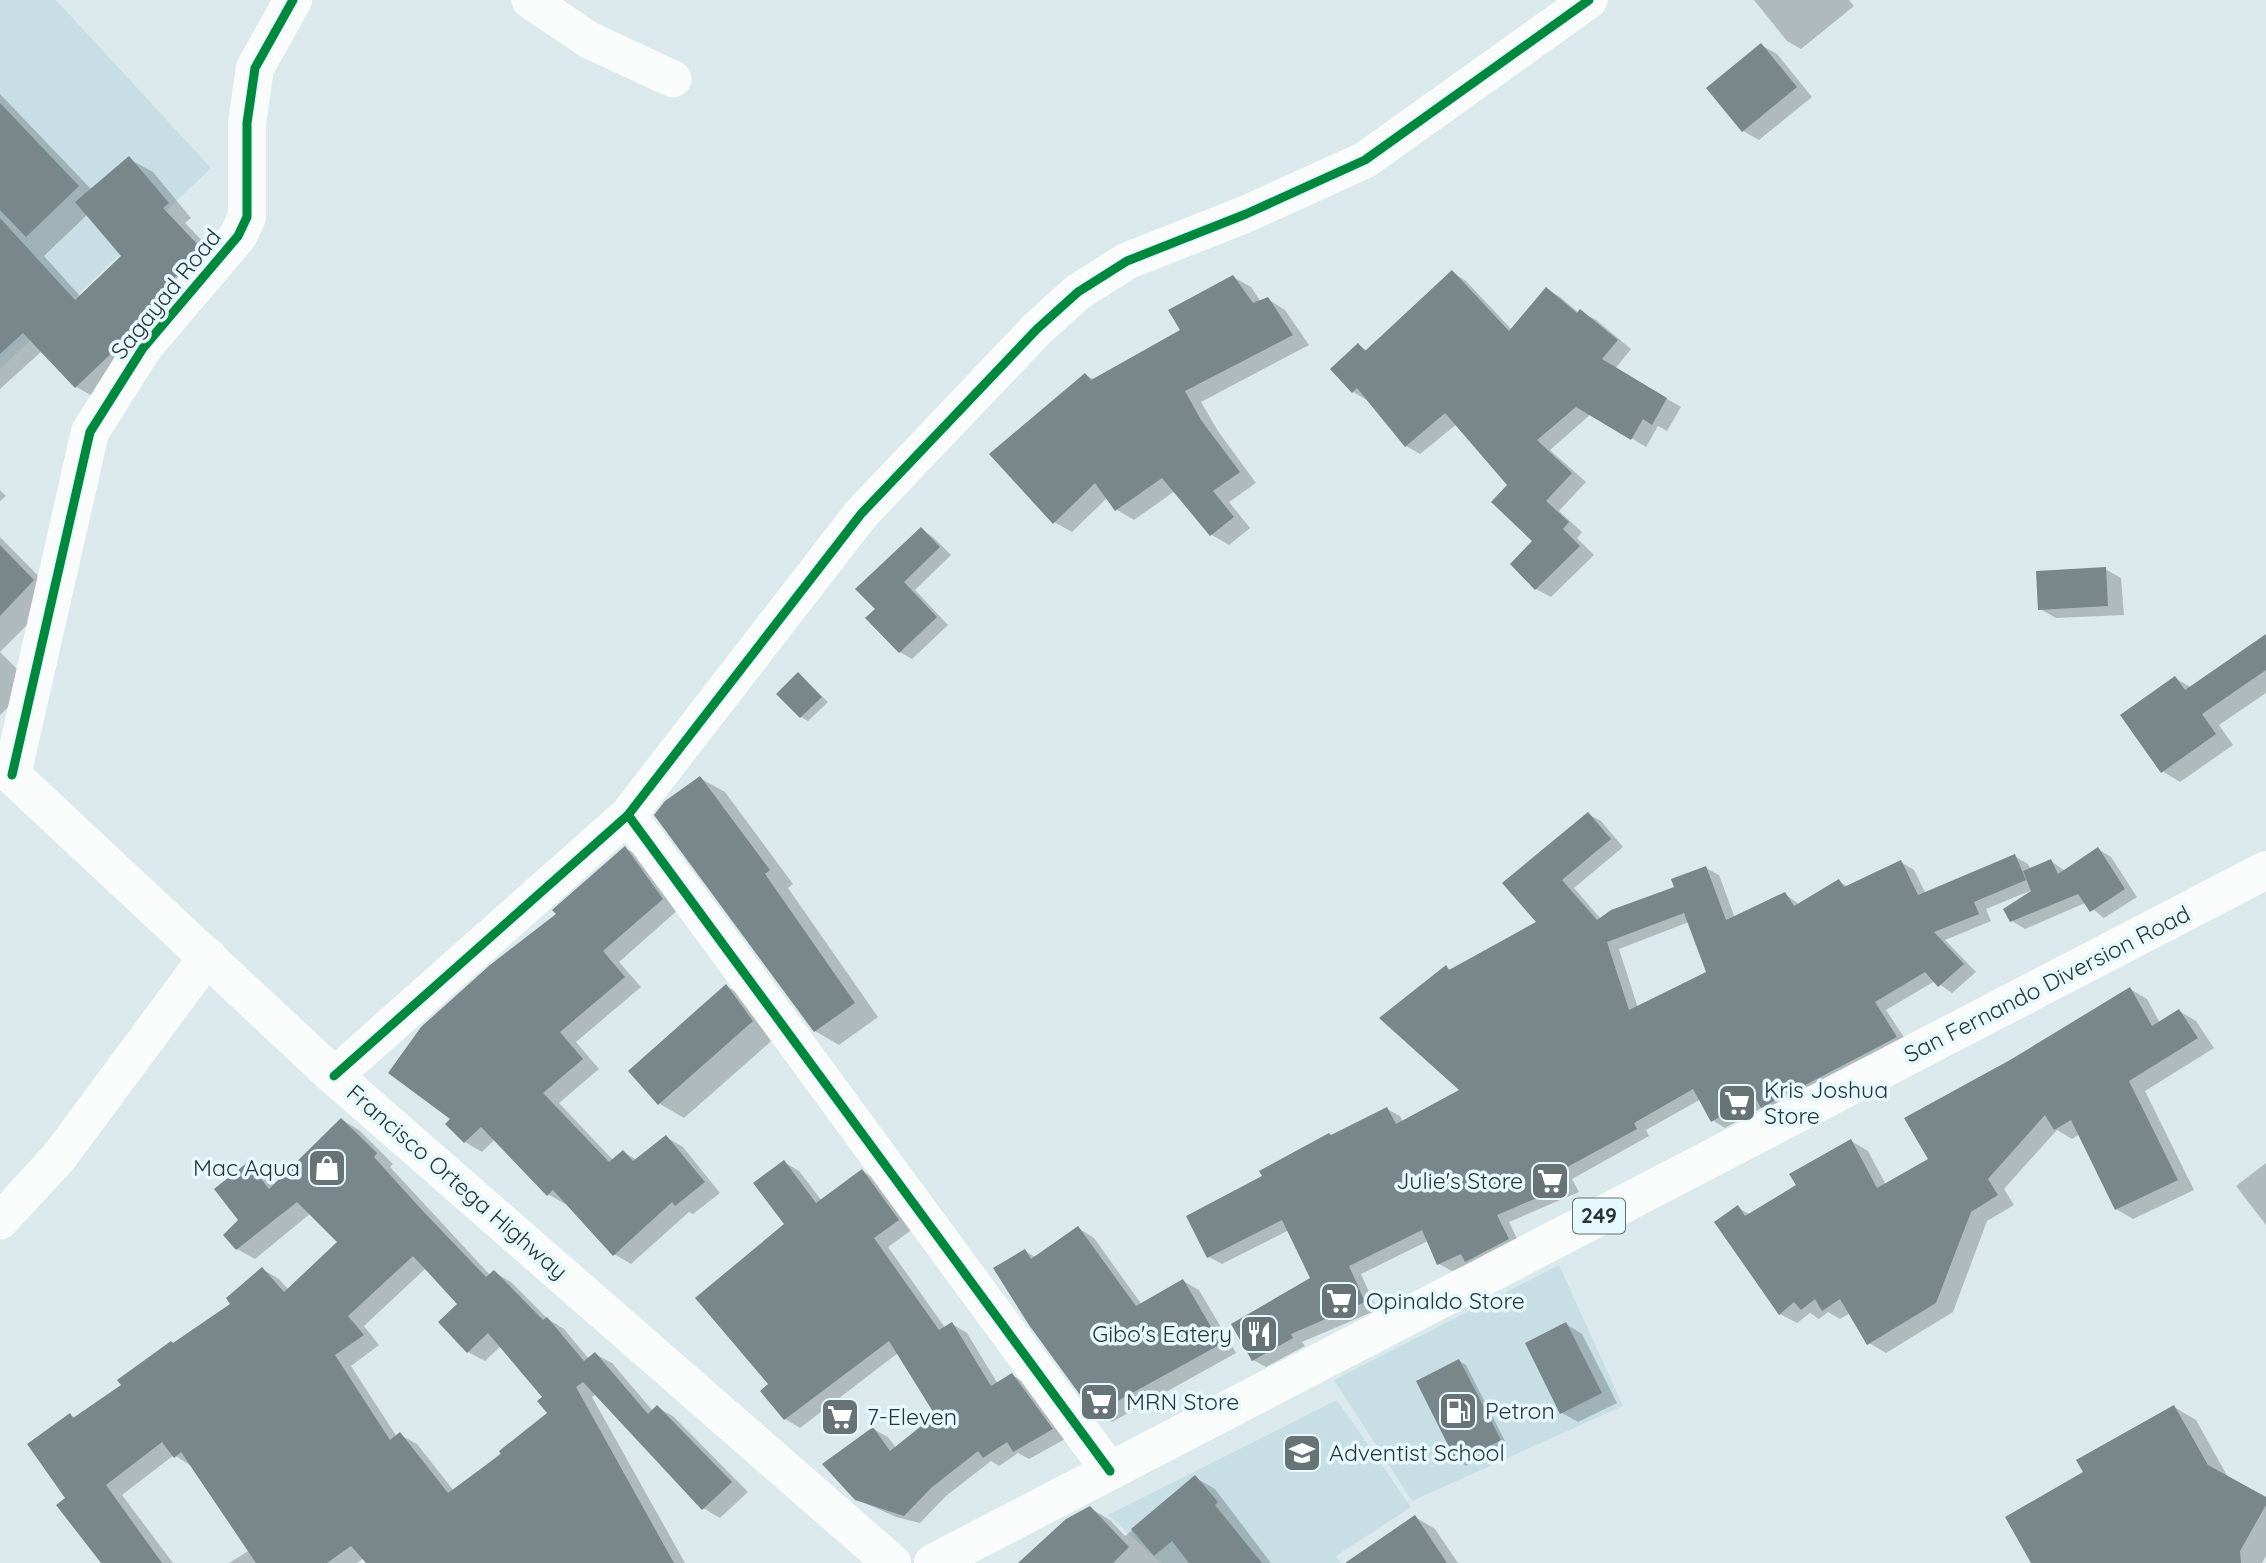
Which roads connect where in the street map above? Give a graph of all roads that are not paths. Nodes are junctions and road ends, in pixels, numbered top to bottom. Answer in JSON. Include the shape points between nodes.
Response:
{"nodes":[{"id":1,"x":293,"y":0,"type":"edge"},
{"id":2,"x":530,"y":0,"type":"edge"},
{"id":3,"x":1589,"y":0,"type":"edge"},
{"id":4,"x":673,"y":79,"type":"dead end"},
{"id":5,"x":6,"y":769,"type":"edge"},
{"id":6,"x":628,"y":815,"type":"junction"},
{"id":7,"x":2266,"y":870,"type":"edge"},
{"id":8,"x":208,"y":956,"type":"junction"},
{"id":9,"x":334,"y":1076,"type":"junction"},
{"id":10,"x":0,"y":1221,"type":"edge"},
{"id":11,"x":1110,"y":1471,"type":"junction"},
{"id":12,"x":892,"y":1563,"type":"edge"},
{"id":13,"x":933,"y":1563,"type":"edge"}],
"edges":[{"from":1,"to":5,"type":"main road","name":"Sagayad Road","via":[[255,68],[247,123],[247,217],[238,236],[143,348],[90,432]]},
{"from":2,"to":4,"type":"street","via":[[589,40]]},
{"from":3,"to":6,"type":"street","via":[[1365,160],[1127,261],[1078,292],[861,514]]},
{"from":5,"to":8,"type":"main road","name":"Francisco Ortega Highway"},
{"from":6,"to":9,"type":"street"},
{"from":6,"to":11,"type":"street"},
{"from":7,"to":11,"type":"main road","name":"San Fernando Diversion Road","number":"249"},
{"from":8,"to":9,"type":"main road","name":"Francisco Ortega Highway"},
{"from":8,"to":10,"type":"street","via":[[59,1157]]},
{"from":9,"to":12,"type":"main road","name":"Francisco Ortega Highway"},
{"from":11,"to":13,"type":"main road","name":"San Fernando Diversion Road","number":"249"}]}
